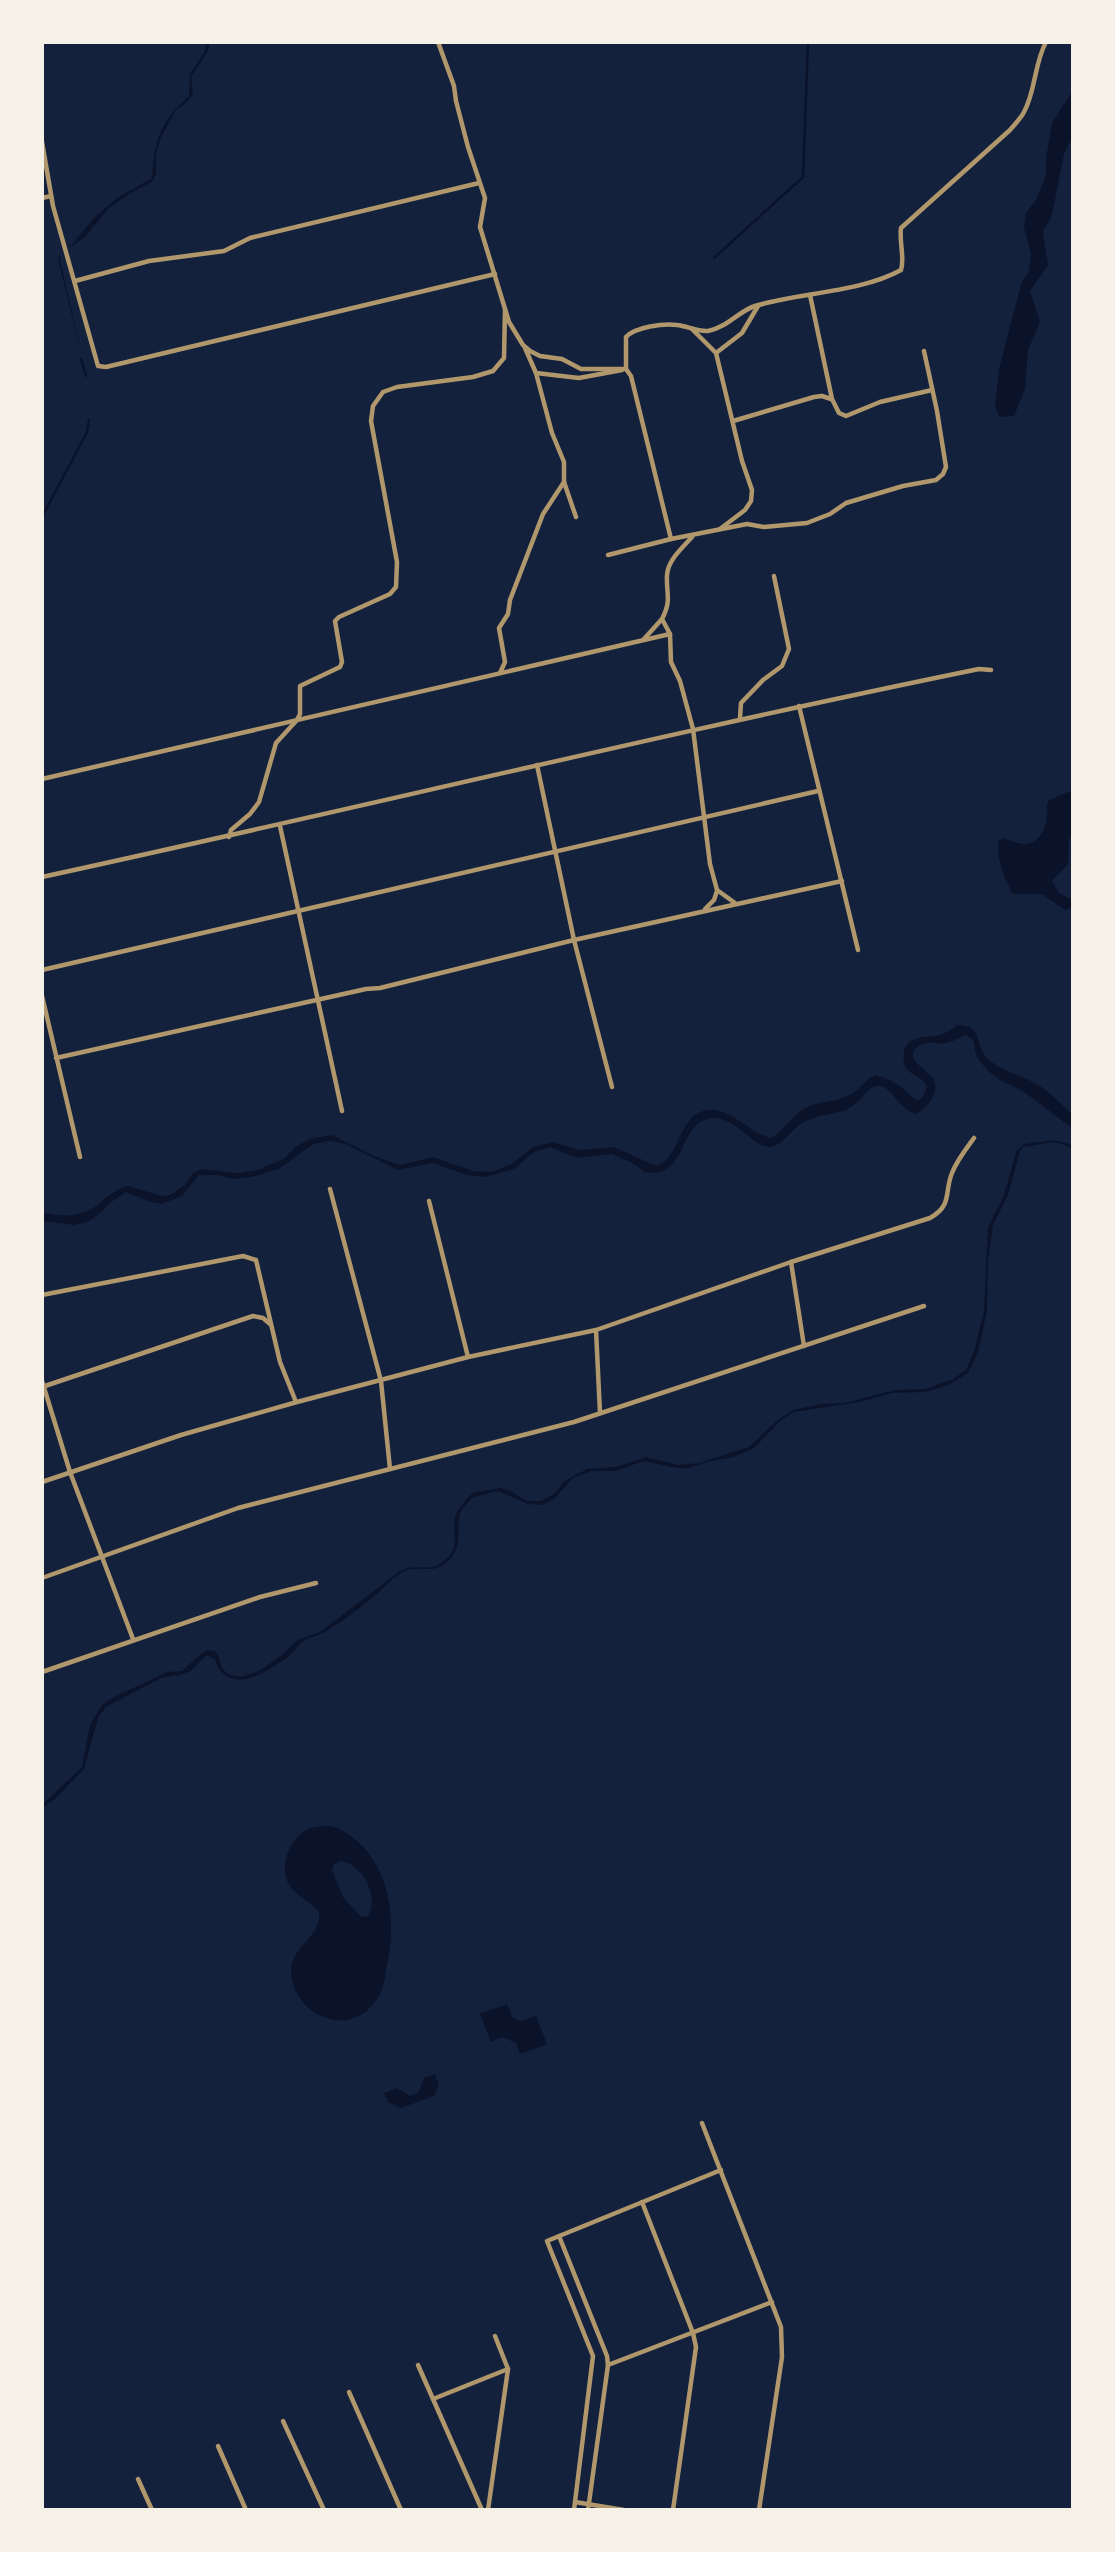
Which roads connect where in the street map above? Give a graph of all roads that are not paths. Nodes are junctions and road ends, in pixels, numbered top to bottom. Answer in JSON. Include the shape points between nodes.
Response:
{"nodes":[{"id":1,"x":439,"y":42,"type":"edge"},
{"id":2,"x":1046,"y":42,"type":"edge"},
{"id":3,"x":42,"y":142,"type":"edge"},
{"id":4,"x":479,"y":183,"type":"junction"},
{"id":5,"x":51,"y":196,"type":"junction"},
{"id":6,"x":42,"y":198,"type":"edge"},
{"id":7,"x":495,"y":274,"type":"junction"},
{"id":8,"x":75,"y":281,"type":"junction"},
{"id":9,"x":810,"y":295,"type":"junction"},
{"id":10,"x":759,"y":305,"type":"junction"},
{"id":11,"x":505,"y":309,"type":"junction"},
{"id":12,"x":691,"y":328,"type":"junction"},
{"id":13,"x":523,"y":345,"type":"junction"},
{"id":14,"x":924,"y":351,"type":"dead end"},
{"id":15,"x":716,"y":353,"type":"junction"},
{"id":16,"x":626,"y":369,"type":"junction"},
{"id":17,"x":536,"y":373,"type":"junction"},
{"id":18,"x":932,"y":390,"type":"junction"},
{"id":19,"x":832,"y":399,"type":"junction"},
{"id":20,"x":733,"y":421,"type":"junction"},
{"id":21,"x":564,"y":482,"type":"junction"},
{"id":22,"x":576,"y":517,"type":"dead end"},
{"id":23,"x":716,"y":532,"type":"junction"},
{"id":24,"x":694,"y":535,"type":"junction"},
{"id":25,"x":671,"y":539,"type":"junction"},
{"id":26,"x":608,"y":555,"type":"dead end"},
{"id":27,"x":774,"y":576,"type":"dead end"},
{"id":28,"x":662,"y":619,"type":"junction"},
{"id":29,"x":670,"y":634,"type":"junction"},
{"id":30,"x":643,"y":640,"type":"junction"},
{"id":31,"x":991,"y":670,"type":"dead end"},
{"id":32,"x":500,"y":674,"type":"junction"},
{"id":33,"x":799,"y":706,"type":"junction"},
{"id":34,"x":740,"y":718,"type":"junction"},
{"id":35,"x":297,"y":720,"type":"junction"},
{"id":36,"x":693,"y":729,"type":"junction"},
{"id":37,"x":537,"y":765,"type":"junction"},
{"id":38,"x":42,"y":779,"type":"edge"},
{"id":39,"x":818,"y":792,"type":"junction"},
{"id":40,"x":704,"y":818,"type":"junction"},
{"id":41,"x":280,"y":826,"type":"junction"},
{"id":42,"x":229,"y":837,"type":"junction"},
{"id":43,"x":555,"y":852,"type":"junction"},
{"id":44,"x":42,"y":877,"type":"edge"},
{"id":45,"x":842,"y":881,"type":"junction"},
{"id":46,"x":718,"y":890,"type":"junction"},
{"id":47,"x":736,"y":904,"type":"junction"},
{"id":48,"x":299,"y":912,"type":"junction"},
{"id":49,"x":702,"y":912,"type":"junction"},
{"id":50,"x":574,"y":940,"type":"junction"},
{"id":51,"x":858,"y":950,"type":"dead end"},
{"id":52,"x":42,"y":970,"type":"edge"},
{"id":53,"x":42,"y":996,"type":"edge"},
{"id":54,"x":317,"y":1000,"type":"junction"},
{"id":55,"x":56,"y":1058,"type":"junction"},
{"id":56,"x":612,"y":1087,"type":"dead end"},
{"id":57,"x":342,"y":1111,"type":"dead end"},
{"id":58,"x":974,"y":1138,"type":"dead end"},
{"id":59,"x":80,"y":1157,"type":"dead end"},
{"id":60,"x":330,"y":1189,"type":"dead end"},
{"id":61,"x":429,"y":1201,"type":"dead end"},
{"id":62,"x":792,"y":1262,"type":"junction"},
{"id":63,"x":42,"y":1295,"type":"edge"},
{"id":64,"x":924,"y":1306,"type":"dead end"},
{"id":65,"x":271,"y":1325,"type":"junction"},
{"id":66,"x":596,"y":1330,"type":"junction"},
{"id":67,"x":804,"y":1346,"type":"junction"},
{"id":68,"x":468,"y":1357,"type":"junction"},
{"id":69,"x":381,"y":1381,"type":"junction"},
{"id":70,"x":42,"y":1385,"type":"edge"},
{"id":71,"x":296,"y":1402,"type":"junction"},
{"id":72,"x":600,"y":1413,"type":"junction"},
{"id":73,"x":390,"y":1469,"type":"junction"},
{"id":74,"x":70,"y":1472,"type":"junction"},
{"id":75,"x":42,"y":1482,"type":"edge"},
{"id":76,"x":102,"y":1558,"type":"junction"},
{"id":77,"x":42,"y":1578,"type":"edge"},
{"id":78,"x":316,"y":1583,"type":"dead end"},
{"id":79,"x":133,"y":1639,"type":"junction"},
{"id":80,"x":42,"y":1672,"type":"edge"},
{"id":81,"x":702,"y":2123,"type":"dead end"},
{"id":82,"x":721,"y":2170,"type":"junction"},
{"id":83,"x":642,"y":2202,"type":"junction"},
{"id":84,"x":559,"y":2235,"type":"junction"},
{"id":85,"x":772,"y":2302,"type":"junction"},
{"id":86,"x":693,"y":2333,"type":"junction"},
{"id":87,"x":495,"y":2336,"type":"dead end"},
{"id":88,"x":418,"y":2365,"type":"dead end"},
{"id":89,"x":608,"y":2365,"type":"junction"},
{"id":90,"x":508,"y":2369,"type":"junction"},
{"id":91,"x":349,"y":2392,"type":"dead end"},
{"id":92,"x":433,"y":2399,"type":"junction"},
{"id":93,"x":283,"y":2421,"type":"dead end"},
{"id":94,"x":218,"y":2446,"type":"dead end"},
{"id":95,"x":138,"y":2479,"type":"dead end"},
{"id":96,"x":575,"y":2502,"type":"junction"},
{"id":97,"x":589,"y":2508,"type":"edge"},
{"id":98,"x":152,"y":2510,"type":"edge"},
{"id":99,"x":246,"y":2510,"type":"edge"},
{"id":100,"x":324,"y":2510,"type":"edge"},
{"id":101,"x":401,"y":2510,"type":"edge"},
{"id":102,"x":482,"y":2510,"type":"edge"},
{"id":103,"x":488,"y":2510,"type":"edge"},
{"id":104,"x":574,"y":2510,"type":"edge"},
{"id":105,"x":624,"y":2510,"type":"edge"},
{"id":106,"x":673,"y":2510,"type":"edge"},
{"id":107,"x":759,"y":2510,"type":"edge"}],
"edges":[{"from":1,"to":4,"type":"street"},
{"from":2,"to":9,"type":"street","via":[[1020,119],[901,229],[901,270]]},
{"from":3,"to":5,"type":"street"},
{"from":4,"to":7,"type":"street","via":[[485,198],[480,227]]},
{"from":4,"to":8,"type":"street","via":[[250,238],[224,251],[149,261]]},
{"from":5,"to":6,"type":"street"},
{"from":5,"to":8,"type":"street"},
{"from":7,"to":8,"type":"street","via":[[106,367],[98,366],[94,359]]},
{"from":7,"to":11,"type":"street"},
{"from":9,"to":10,"type":"street"},
{"from":9,"to":19,"type":"street"},
{"from":10,"to":12,"type":"street","via":[[712,330]]},
{"from":10,"to":15,"type":"street","via":[[742,333]]},
{"from":11,"to":13,"type":"street"},
{"from":11,"to":35,"type":"street","via":[[504,358],[493,371],[397,387],[377,398],[370,421],[397,562],[396,587],[335,621],[342,662],[300,686]]},
{"from":12,"to":15,"type":"street"},
{"from":12,"to":16,"type":"street","via":[[666,325],[631,332],[625,343]]},
{"from":13,"to":16,"type":"street","via":[[540,356],[556,357],[581,369]]},
{"from":13,"to":17,"type":"street"},
{"from":14,"to":18,"type":"street"},
{"from":15,"to":20,"type":"street"},
{"from":16,"to":17,"type":"street","via":[[579,378]]},
{"from":16,"to":25,"type":"street"},
{"from":17,"to":21,"type":"street","via":[[564,462]]},
{"from":18,"to":19,"type":"street","via":[[845,415]]},
{"from":18,"to":23,"type":"street","via":[[946,467],[936,480],[846,503],[807,523],[747,524]]},
{"from":19,"to":20,"type":"street","via":[[814,397]]},
{"from":20,"to":23,"type":"street","via":[[751,501],[739,517]]},
{"from":21,"to":22,"type":"street"},
{"from":21,"to":32,"type":"street","via":[[543,514],[499,628],[505,662]]},
{"from":23,"to":24,"type":"street"},
{"from":24,"to":25,"type":"street"},
{"from":24,"to":28,"type":"street","via":[[670,565],[669,603]]},
{"from":25,"to":26,"type":"street"},
{"from":27,"to":34,"type":"street","via":[[789,649],[782,666],[741,703]]},
{"from":28,"to":29,"type":"street"},
{"from":28,"to":30,"type":"street"},
{"from":29,"to":30,"type":"street"},
{"from":29,"to":36,"type":"street","via":[[671,662]]},
{"from":30,"to":32,"type":"street"},
{"from":31,"to":33,"type":"street"},
{"from":32,"to":35,"type":"street"},
{"from":33,"to":34,"type":"street"},
{"from":33,"to":39,"type":"street"},
{"from":34,"to":36,"type":"street"},
{"from":35,"to":38,"type":"street"},
{"from":35,"to":42,"type":"street","via":[[276,743],[259,802]]},
{"from":36,"to":37,"type":"street"},
{"from":36,"to":40,"type":"street"},
{"from":37,"to":41,"type":"street"},
{"from":37,"to":43,"type":"street"},
{"from":39,"to":40,"type":"street"},
{"from":39,"to":45,"type":"street"},
{"from":40,"to":43,"type":"street"},
{"from":40,"to":46,"type":"street"},
{"from":41,"to":42,"type":"street"},
{"from":41,"to":48,"type":"street"},
{"from":42,"to":44,"type":"street"},
{"from":43,"to":48,"type":"street"},
{"from":43,"to":50,"type":"street"},
{"from":45,"to":47,"type":"street"},
{"from":45,"to":51,"type":"street"},
{"from":46,"to":47,"type":"street"},
{"from":46,"to":49,"type":"street"},
{"from":47,"to":49,"type":"street"},
{"from":48,"to":52,"type":"street"},
{"from":48,"to":54,"type":"street"},
{"from":49,"to":50,"type":"street"},
{"from":50,"to":54,"type":"street"},
{"from":50,"to":56,"type":"street"},
{"from":53,"to":55,"type":"street"},
{"from":54,"to":55,"type":"street"},
{"from":54,"to":57,"type":"street"},
{"from":55,"to":59,"type":"street"},
{"from":58,"to":62,"type":"street","via":[[952,1171],[948,1197],[937,1214]]},
{"from":60,"to":69,"type":"street"},
{"from":61,"to":68,"type":"street"},
{"from":62,"to":66,"type":"street"},
{"from":62,"to":67,"type":"street"},
{"from":63,"to":65,"type":"street","via":[[250,1256],[256,1260]]},
{"from":64,"to":67,"type":"street"},
{"from":65,"to":70,"type":"street","via":[[253,1316]]},
{"from":65,"to":71,"type":"street"},
{"from":66,"to":68,"type":"street"},
{"from":66,"to":72,"type":"street"},
{"from":67,"to":72,"type":"street"},
{"from":68,"to":69,"type":"street"},
{"from":69,"to":71,"type":"street"},
{"from":69,"to":73,"type":"street"},
{"from":70,"to":74,"type":"street"},
{"from":71,"to":74,"type":"street"},
{"from":72,"to":73,"type":"street"},
{"from":73,"to":76,"type":"street","via":[[238,1508]]},
{"from":74,"to":75,"type":"street"},
{"from":74,"to":76,"type":"street"},
{"from":76,"to":77,"type":"street"},
{"from":76,"to":79,"type":"street"},
{"from":78,"to":79,"type":"street"},
{"from":79,"to":80,"type":"street"},
{"from":81,"to":82,"type":"street"},
{"from":82,"to":83,"type":"street"},
{"from":82,"to":85,"type":"street"},
{"from":83,"to":84,"type":"street"},
{"from":83,"to":86,"type":"street"},
{"from":84,"to":89,"type":"street"},
{"from":84,"to":96,"type":"street","via":[[547,2241],[593,2356]]},
{"from":85,"to":86,"type":"street"},
{"from":85,"to":107,"type":"street","via":[[781,2327],[782,2357]]},
{"from":86,"to":89,"type":"street"},
{"from":86,"to":106,"type":"street","via":[[696,2347]]},
{"from":87,"to":90,"type":"street"},
{"from":88,"to":92,"type":"street"},
{"from":89,"to":97,"type":"street"},
{"from":90,"to":92,"type":"street"},
{"from":90,"to":103,"type":"street"},
{"from":91,"to":101,"type":"street"},
{"from":92,"to":102,"type":"street"},
{"from":93,"to":100,"type":"street"},
{"from":94,"to":99,"type":"street"},
{"from":95,"to":98,"type":"street"},
{"from":96,"to":97,"type":"street"},
{"from":96,"to":104,"type":"street"},
{"from":97,"to":105,"type":"street"}]}
